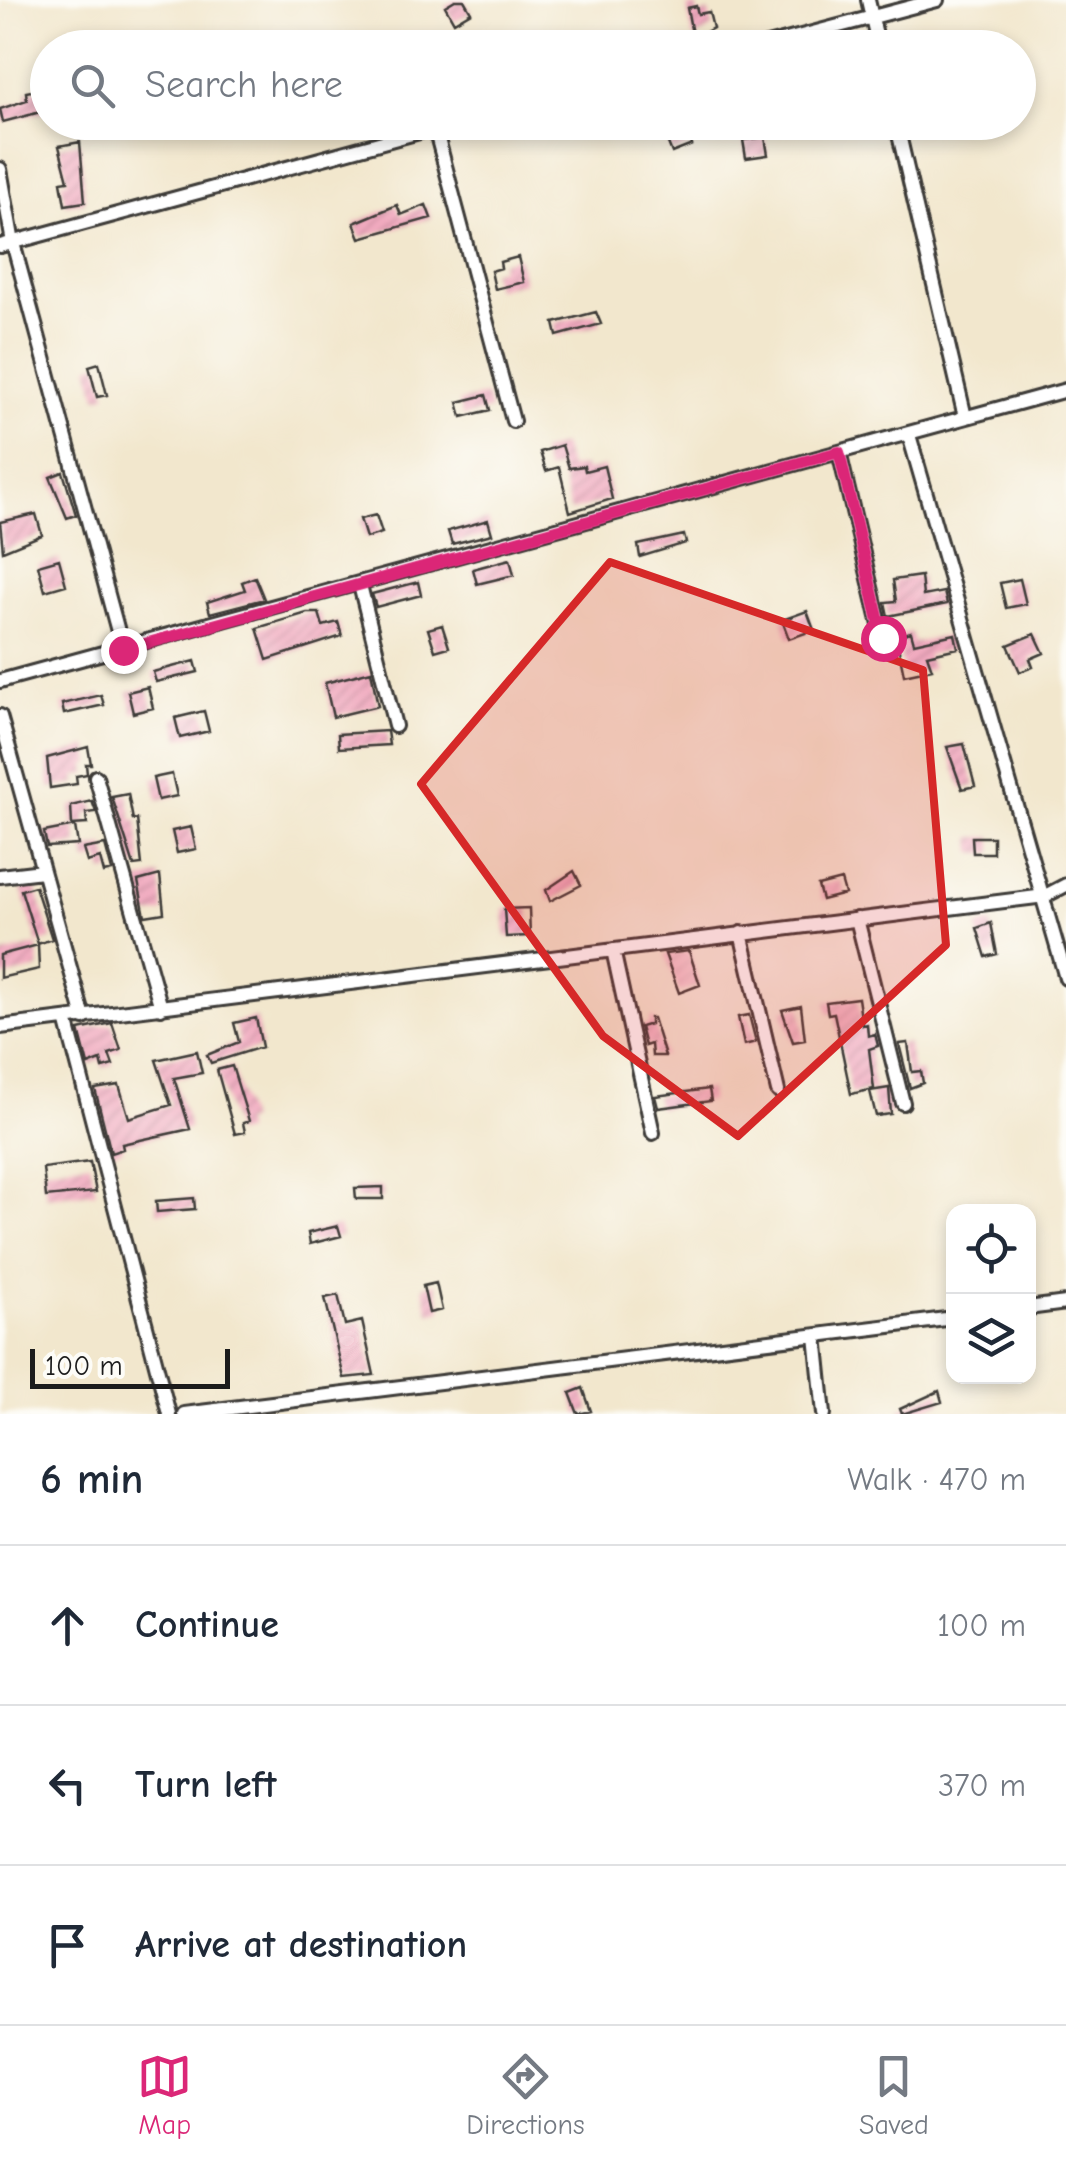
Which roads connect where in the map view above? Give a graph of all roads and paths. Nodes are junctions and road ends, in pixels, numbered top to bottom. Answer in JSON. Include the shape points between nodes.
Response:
{"nodes":[{"id":1,"x":868,"y":0,"type":"edge"},
{"id":2,"x":937,"y":0,"type":"edge"},
{"id":3,"x":872,"y":18,"type":"junction"},
{"id":4,"x":826,"y":30,"type":"edge"},
{"id":5,"x":875,"y":30,"type":"edge"},
{"id":6,"x":390,"y":140,"type":"edge"},
{"id":7,"x":437,"y":140,"type":"edge"},
{"id":8,"x":900,"y":140,"type":"edge"},
{"id":9,"x":0,"y":170,"type":"edge"},
{"id":10,"x":6,"y":245,"type":"edge"},
{"id":11,"x":1066,"y":390,"type":"edge"},
{"id":12,"x":965,"y":417,"type":"junction"},
{"id":13,"x":513,"y":421,"type":"dead end"},
{"id":14,"x":909,"y":435,"type":"junction"},
{"id":15,"x":839,"y":452,"type":"junction"},
{"id":16,"x":360,"y":585,"type":"junction"},
{"id":17,"x":883,"y":638,"type":"dead end"},
{"id":18,"x":123,"y":650,"type":"junction"},
{"id":19,"x":0,"y":681,"type":"edge"},
{"id":20,"x":0,"y":716,"type":"edge"},
{"id":21,"x":395,"y":726,"type":"dead end"},
{"id":22,"x":96,"y":776,"type":"dead end"},
{"id":23,"x":42,"y":871,"type":"junction"},
{"id":24,"x":0,"y":876,"type":"edge"},
{"id":25,"x":1066,"y":886,"type":"edge"},
{"id":26,"x":1045,"y":896,"type":"junction"},
{"id":27,"x":857,"y":920,"type":"junction"},
{"id":28,"x":740,"y":934,"type":"junction"},
{"id":29,"x":612,"y":950,"type":"junction"},
{"id":30,"x":1066,"y":978,"type":"edge"},
{"id":31,"x":161,"y":1008,"type":"junction"},
{"id":32,"x":66,"y":1018,"type":"junction"},
{"id":33,"x":84,"y":1018,"type":"junction"},
{"id":34,"x":0,"y":1027,"type":"edge"},
{"id":35,"x":778,"y":1091,"type":"dead end"},
{"id":36,"x":903,"y":1103,"type":"dead end"},
{"id":37,"x":653,"y":1134,"type":"dead end"},
{"id":38,"x":1066,"y":1304,"type":"edge"},
{"id":39,"x":1036,"y":1307,"type":"edge"},
{"id":40,"x":946,"y":1319,"type":"edge"},
{"id":41,"x":816,"y":1336,"type":"junction"},
{"id":42,"x":276,"y":1410,"type":"edge"},
{"id":43,"x":170,"y":1414,"type":"edge"},
{"id":44,"x":184,"y":1414,"type":"edge"},
{"id":45,"x":824,"y":1414,"type":"edge"}],
"edges":[{"from":1,"to":3,"type":"street"},
{"from":2,"to":3,"type":"street"},
{"from":3,"to":4,"type":"street"},
{"from":3,"to":5,"type":"street"},
{"from":6,"to":10,"type":"street"},
{"from":7,"to":13,"type":"street"},
{"from":8,"to":12,"type":"street"},
{"from":9,"to":10,"type":"street"},
{"from":10,"to":18,"type":"street"},
{"from":11,"to":12,"type":"street"},
{"from":12,"to":14,"type":"street"},
{"from":14,"to":15,"type":"street"},
{"from":14,"to":26,"type":"street"},
{"from":15,"to":16,"type":"street"},
{"from":15,"to":17,"type":"street"},
{"from":16,"to":18,"type":"street"},
{"from":16,"to":21,"type":"street"},
{"from":18,"to":19,"type":"street"},
{"from":20,"to":23,"type":"street"},
{"from":22,"to":31,"type":"street"},
{"from":23,"to":24,"type":"street"},
{"from":23,"to":33,"type":"street"},
{"from":25,"to":26,"type":"street"},
{"from":26,"to":27,"type":"street"},
{"from":26,"to":30,"type":"street"},
{"from":27,"to":28,"type":"street"},
{"from":27,"to":36,"type":"street"},
{"from":28,"to":29,"type":"street"},
{"from":28,"to":35,"type":"street"},
{"from":29,"to":31,"type":"street"},
{"from":29,"to":37,"type":"street"},
{"from":31,"to":33,"type":"street"},
{"from":32,"to":33,"type":"street"},
{"from":32,"to":34,"type":"street"},
{"from":32,"to":43,"type":"street"},
{"from":38,"to":39,"type":"street"},
{"from":40,"to":41,"type":"street"},
{"from":41,"to":42,"type":"street"},
{"from":41,"to":45,"type":"street"},
{"from":42,"to":44,"type":"street"}]}
